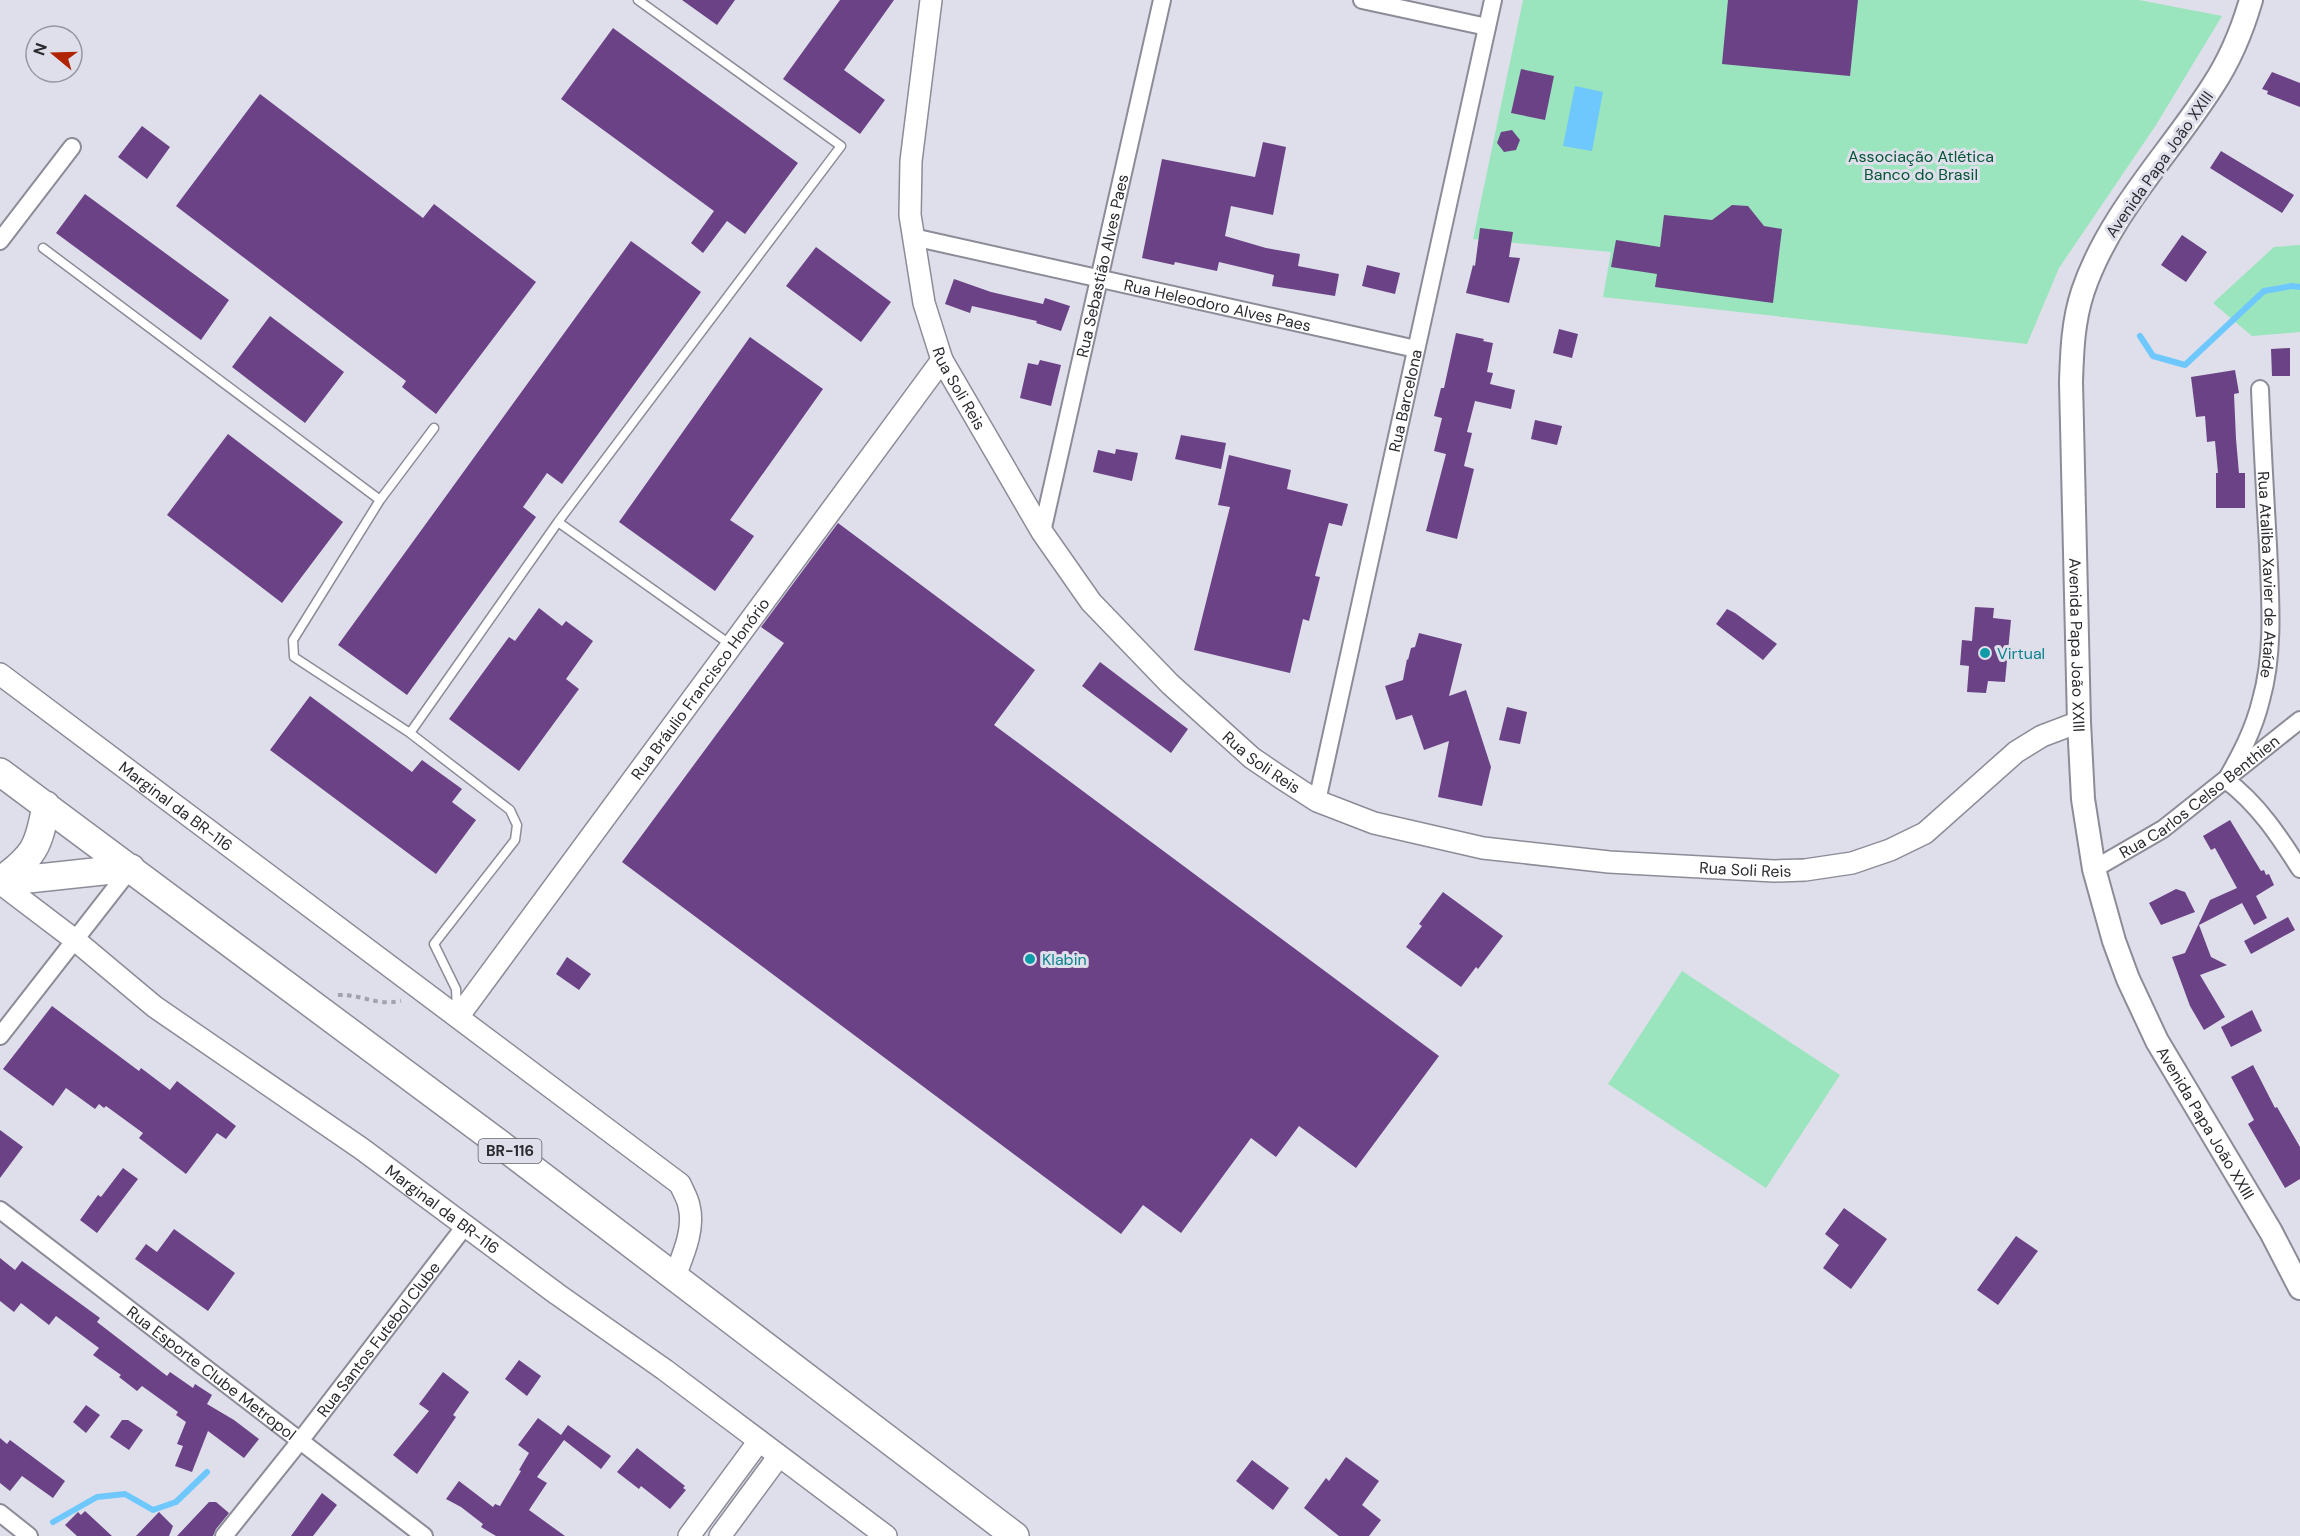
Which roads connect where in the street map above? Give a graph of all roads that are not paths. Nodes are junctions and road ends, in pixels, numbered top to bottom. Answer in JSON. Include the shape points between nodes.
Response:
{"nodes":[{"id":1,"x":638,"y":0,"type":"edge"},
{"id":2,"x":931,"y":0,"type":"edge"},
{"id":3,"x":1162,"y":0,"type":"edge"},
{"id":4,"x":1362,"y":0,"type":"edge"},
{"id":5,"x":1493,"y":0,"type":"edge"},
{"id":6,"x":2251,"y":0,"type":"edge"},
{"id":7,"x":1487,"y":27,"type":"junction"},
{"id":8,"x":72,"y":147,"type":"dead end"},
{"id":9,"x":913,"y":237,"type":"junction"},
{"id":10,"x":0,"y":241,"type":"edge"},
{"id":11,"x":44,"y":248,"type":"dead end"},
{"id":12,"x":1099,"y":278,"type":"junction"},
{"id":13,"x":1416,"y":349,"type":"junction"},
{"id":14,"x":942,"y":360,"type":"junction"},
{"id":15,"x":2260,"y":389,"type":"dead end"},
{"id":16,"x":434,"y":428,"type":"dead end"},
{"id":17,"x":380,"y":500,"type":"junction"},
{"id":18,"x":558,"y":522,"type":"junction"},
{"id":19,"x":1042,"y":532,"type":"junction"},
{"id":20,"x":732,"y":645,"type":"junction"},
{"id":21,"x":0,"y":674,"type":"edge"},
{"id":22,"x":2300,"y":720,"type":"edge"},
{"id":23,"x":2079,"y":722,"type":"junction"},
{"id":24,"x":410,"y":733,"type":"junction"},
{"id":25,"x":0,"y":772,"type":"edge"},
{"id":26,"x":2226,"y":780,"type":"junction"},
{"id":27,"x":1317,"y":801,"type":"junction"},
{"id":28,"x":46,"y":805,"type":"junction"},
{"id":29,"x":131,"y":868,"type":"junction"},
{"id":30,"x":2094,"y":869,"type":"junction"},
{"id":31,"x":2300,"y":869,"type":"edge"},
{"id":32,"x":0,"y":882,"type":"edge"},
{"id":33,"x":75,"y":940,"type":"junction"},
{"id":34,"x":458,"y":1017,"type":"junction"},
{"id":35,"x":0,"y":1036,"type":"edge"},
{"id":36,"x":0,"y":1210,"type":"edge"},
{"id":37,"x":465,"y":1226,"type":"junction"},
{"id":38,"x":675,"y":1276,"type":"junction"},
{"id":39,"x":2300,"y":1288,"type":"edge"},
{"id":40,"x":300,"y":1441,"type":"junction"},
{"id":41,"x":759,"y":1441,"type":"junction"},
{"id":42,"x":779,"y":1456,"type":"junction"},
{"id":43,"x":0,"y":1513,"type":"edge"},
{"id":44,"x":29,"y":1536,"type":"edge"},
{"id":45,"x":224,"y":1536,"type":"edge"},
{"id":46,"x":424,"y":1536,"type":"edge"},
{"id":47,"x":689,"y":1536,"type":"edge"},
{"id":48,"x":720,"y":1536,"type":"edge"},
{"id":49,"x":886,"y":1536,"type":"edge"},
{"id":50,"x":1015,"y":1536,"type":"edge"}],
"edges":[{"from":1,"to":18,"type":"lane","via":[[841,146]]},
{"from":2,"to":9,"type":"street","name":"Rua Soli Reis","via":[[911,161]]},
{"from":3,"to":12,"type":"street","name":"Rua Sebastião Alves Paes"},
{"from":4,"to":7,"type":"street"},
{"from":5,"to":7,"type":"street","name":"Rua Barcelona"},
{"from":6,"to":23,"type":"main road","name":"Avenida Papa João XXIII","via":[[2214,86],[2107,239],[2077,311],[2071,382]]},
{"from":7,"to":13,"type":"street","name":"Rua Barcelona"},
{"from":8,"to":10,"type":"street"},
{"from":9,"to":12,"type":"street","name":"Rua Heleodoro Alves Paes"},
{"from":9,"to":14,"type":"street","name":"Rua Soli Reis","via":[[924,303]]},
{"from":11,"to":17,"type":"lane"},
{"from":12,"to":13,"type":"street","name":"Rua Heleodoro Alves Paes"},
{"from":12,"to":19,"type":"street","name":"Rua Sebastião Alves Paes"},
{"from":13,"to":27,"type":"street","name":"Rua Barcelona"},
{"from":14,"to":19,"type":"street","name":"Rua Soli Reis"},
{"from":14,"to":20,"type":"street","name":"Rua Bráulio Francisco Honório"},
{"from":15,"to":26,"type":"street","name":"Rua Ataliba Xavier de Ataíde","via":[[2269,572],[2267,669],[2254,724]]},
{"from":16,"to":17,"type":"lane"},
{"from":17,"to":24,"type":"lane","via":[[293,640],[294,657]]},
{"from":18,"to":20,"type":"lane"},
{"from":18,"to":24,"type":"lane"},
{"from":19,"to":27,"type":"street","name":"Rua Soli Reis","via":[[1091,602],[1170,684],[1252,758]]},
{"from":20,"to":34,"type":"street","name":"Rua Bráulio Francisco Honório"},
{"from":21,"to":34,"type":"street","name":"Marginal da BR-116"},
{"from":22,"to":26,"type":"street","name":"Rua Carlos Celso Benthien"},
{"from":23,"to":27,"type":"street","name":"Rua Soli Reis","via":[[2042,736],[2016,752],[1924,833],[1852,863],[1805,870],[1609,862],[1483,848],[1374,823]]},
{"from":23,"to":30,"type":"main road","name":"Avenida Papa João XXIII","via":[[2083,799]]},
{"from":24,"to":34,"type":"lane","via":[[510,810],[517,825],[515,840],[434,944],[456,989]]},
{"from":25,"to":28,"type":"highway","number":"BR-116"},
{"from":26,"to":30,"type":"street","name":"Rua Carlos Celso Benthien","via":[[2163,829]]},
{"from":26,"to":31,"type":"street","via":[[2265,817]]},
{"from":28,"to":29,"type":"highway","number":"BR-116"},
{"from":28,"to":32,"type":"highway","via":[[34,851]]},
{"from":29,"to":32,"type":"highway"},
{"from":29,"to":33,"type":"street"},
{"from":29,"to":38,"type":"highway","number":"BR-116"},
{"from":30,"to":39,"type":"main road","name":"Avenida Papa João XXIII","via":[[2114,941],[2157,1041]]},
{"from":32,"to":33,"type":"street","name":"Marginal da BR-116"},
{"from":33,"to":35,"type":"street"},
{"from":33,"to":37,"type":"street","name":"Marginal da BR-116","via":[[155,1007],[362,1149]]},
{"from":34,"to":38,"type":"street","name":"Marginal da BR-116","via":[[680,1184],[691,1224]]},
{"from":36,"to":40,"type":"street","name":"Rua Esporte Clube Metropol"},
{"from":37,"to":40,"type":"street","name":"Rua Santos Futebol Clube"},
{"from":37,"to":41,"type":"street","name":"Marginal da BR-116"},
{"from":38,"to":50,"type":"highway","number":"BR-116"},
{"from":40,"to":45,"type":"street","name":"Rua Santos Futebol Clube"},
{"from":40,"to":46,"type":"street","name":"Rua Esporte Clube Metropol"},
{"from":41,"to":42,"type":"street","name":"Marginal da BR-116"},
{"from":41,"to":47,"type":"street"},
{"from":42,"to":48,"type":"street"},
{"from":42,"to":49,"type":"street","name":"Marginal da BR-116"},
{"from":43,"to":44,"type":"street"}]}
